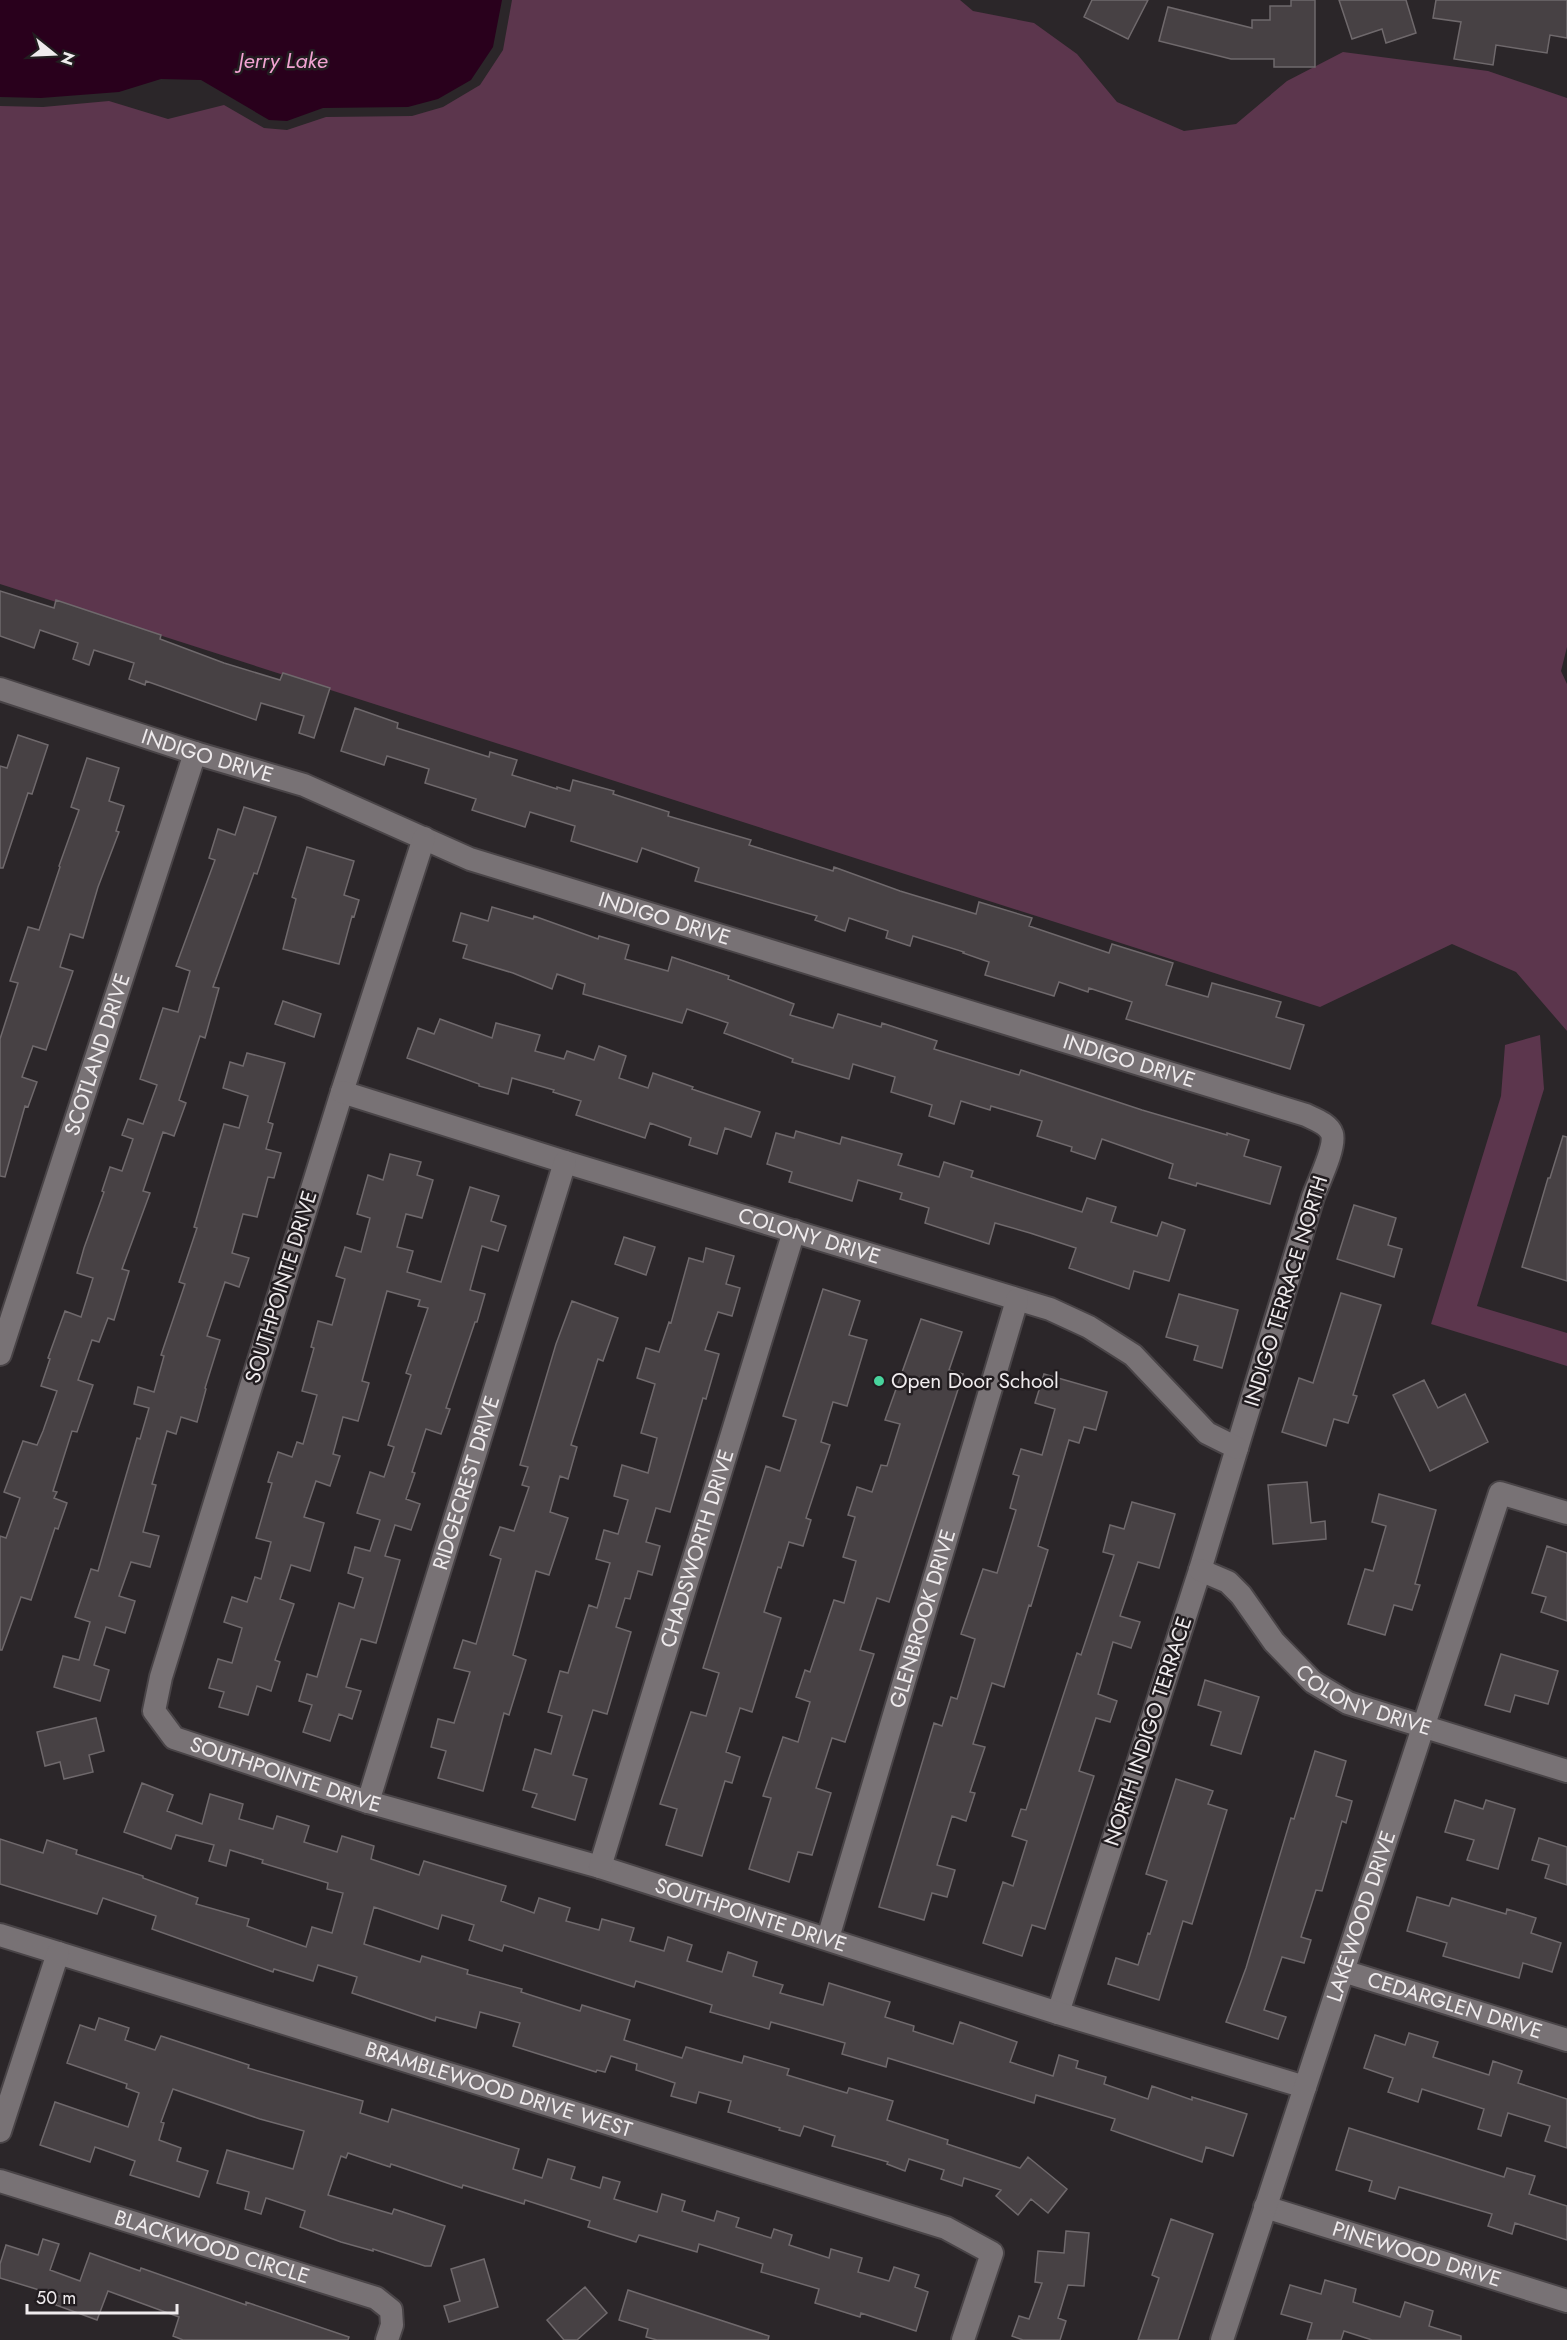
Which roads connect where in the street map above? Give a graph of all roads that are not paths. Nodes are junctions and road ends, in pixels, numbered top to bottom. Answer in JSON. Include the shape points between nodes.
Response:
{"nodes":[{"id":1,"x":0,"y":689,"type":"edge"},
{"id":2,"x":195,"y":753,"type":"junction"},
{"id":3,"x":424,"y":838,"type":"junction"},
{"id":4,"x":342,"y":1092,"type":"junction"},
{"id":5,"x":1332,"y":1133,"type":"joint"},
{"id":6,"x":564,"y":1162,"type":"junction"},
{"id":7,"x":794,"y":1231,"type":"junction"},
{"id":8,"x":1017,"y":1300,"type":"junction"},
{"id":9,"x":0,"y":1354,"type":"edge"},
{"id":10,"x":1237,"y":1448,"type":"junction"},
{"id":11,"x":1567,"y":1513,"type":"edge"},
{"id":12,"x":1200,"y":1570,"type":"junction"},
{"id":13,"x":1423,"y":1726,"type":"junction"},
{"id":14,"x":1567,"y":1771,"type":"edge"},
{"id":15,"x":368,"y":1802,"type":"junction"},
{"id":16,"x":600,"y":1867,"type":"junction"},
{"id":17,"x":0,"y":1935,"type":"edge"},
{"id":18,"x":828,"y":1938,"type":"junction"},
{"id":19,"x":58,"y":1953,"type":"junction"},
{"id":20,"x":1343,"y":1971,"type":"junction"},
{"id":21,"x":1058,"y":2013,"type":"junction"},
{"id":22,"x":1567,"y":2040,"type":"edge"},
{"id":23,"x":1305,"y":2087,"type":"junction"},
{"id":24,"x":0,"y":2131,"type":"edge"},
{"id":25,"x":0,"y":2181,"type":"edge"},
{"id":26,"x":1265,"y":2207,"type":"junction"},
{"id":27,"x":1567,"y":2301,"type":"edge"},
{"id":28,"x":387,"y":2340,"type":"edge"},
{"id":29,"x":963,"y":2340,"type":"edge"},
{"id":30,"x":1222,"y":2340,"type":"edge"}],
"edges":[{"from":1,"to":2,"type":"street","name":"INDIGO DRIVE"},
{"from":2,"to":3,"type":"street","name":"INDIGO DRIVE","via":[[304,785]]},
{"from":2,"to":9,"type":"street","name":"SCOTLAND DRIVE"},
{"from":3,"to":4,"type":"street","name":"SOUTHPOINTE DRIVE"},
{"from":3,"to":5,"type":"street","name":"INDIGO DRIVE","via":[[470,859],[1306,1115]]},
{"from":4,"to":6,"type":"street","name":"COLONY DRIVE"},
{"from":4,"to":15,"type":"street","name":"SOUTHPOINTE DRIVE","via":[[161,1677],[154,1711],[174,1738]]},
{"from":5,"to":10,"type":"street","name":"INDIGO TERRACE NORTH"},
{"from":6,"to":7,"type":"street","name":"COLONY DRIVE"},
{"from":6,"to":15,"type":"street","name":"RIDGECREST DRIVE"},
{"from":7,"to":8,"type":"street","name":"COLONY DRIVE"},
{"from":7,"to":16,"type":"street","name":"CHADSWORTH DRIVE"},
{"from":8,"to":10,"type":"street","name":"COLONY DRIVE","via":[[1050,1309],[1089,1327],[1133,1355],[1207,1433]]},
{"from":8,"to":18,"type":"street","name":"GLENBROOK DRIVE"},
{"from":10,"to":12,"type":"street","name":"NORTH INDIGO TERRACE"},
{"from":11,"to":13,"type":"street","name":"LAKEWOOD DRIVE","via":[[1500,1493]]},
{"from":12,"to":13,"type":"street","name":"COLONY DRIVE","via":[[1228,1582],[1274,1642],[1313,1682],[1348,1703]]},
{"from":12,"to":21,"type":"street","name":"NORTH INDIGO TERRACE"},
{"from":13,"to":14,"type":"street","name":"COLONY DRIVE"},
{"from":13,"to":20,"type":"street","name":"LAKEWOOD DRIVE"},
{"from":15,"to":16,"type":"street","name":"SOUTHPOINTE DRIVE"},
{"from":16,"to":18,"type":"street","name":"SOUTHPOINTE DRIVE"},
{"from":17,"to":19,"type":"street","name":"BRAMBLEWOOD DRIVE WEST"},
{"from":18,"to":21,"type":"street","name":"SOUTHPOINTE DRIVE"},
{"from":19,"to":24,"type":"street"},
{"from":19,"to":29,"type":"street","name":"BRAMBLEWOOD DRIVE WEST","via":[[946,2228],[992,2253]]},
{"from":20,"to":22,"type":"street","name":"CEDARGLEN DRIVE"},
{"from":20,"to":23,"type":"street","name":"LAKEWOOD DRIVE"},
{"from":21,"to":23,"type":"street","name":"SOUTHPOINTE DRIVE"},
{"from":23,"to":26,"type":"street","name":"LAKEWOOD DRIVE"},
{"from":25,"to":28,"type":"street","name":"BLACKWOOD CIRCLE","via":[[376,2298],[391,2310]]},
{"from":26,"to":27,"type":"street","name":"PINEWOOD DRIVE"},
{"from":26,"to":30,"type":"street","name":"LAKEWOOD DRIVE"}]}
